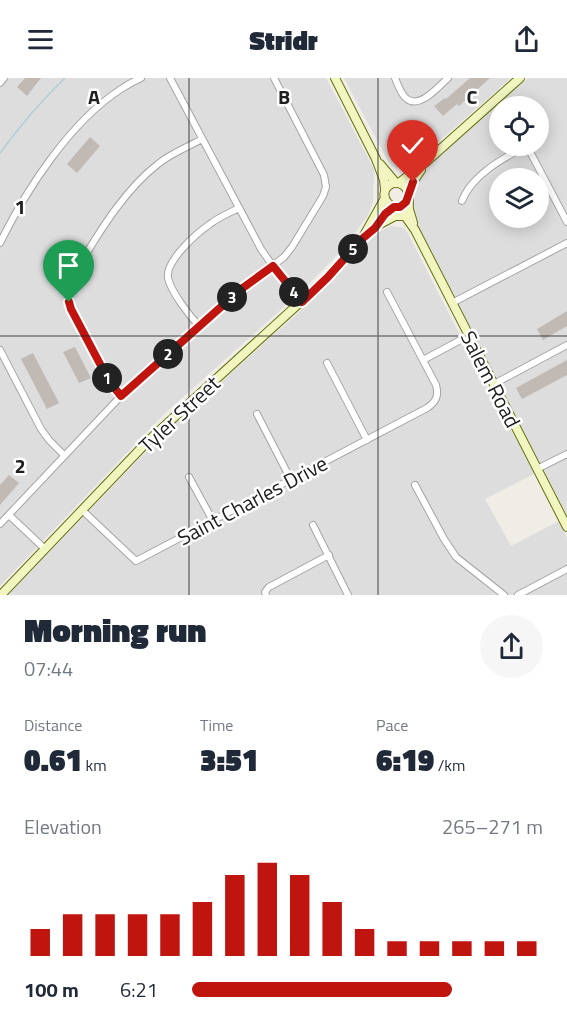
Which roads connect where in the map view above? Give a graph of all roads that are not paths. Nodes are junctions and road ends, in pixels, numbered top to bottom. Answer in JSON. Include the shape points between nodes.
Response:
{"nodes":[{"id":1,"x":4,"y":78,"type":"edge"},
{"id":2,"x":141,"y":78,"type":"edge"},
{"id":3,"x":170,"y":78,"type":"edge"},
{"id":4,"x":274,"y":78,"type":"edge"},
{"id":5,"x":334,"y":78,"type":"edge"},
{"id":6,"x":394,"y":78,"type":"edge"},
{"id":7,"x":448,"y":78,"type":"edge"},
{"id":8,"x":520,"y":78,"type":"edge"},
{"id":9,"x":0,"y":83,"type":"edge"},
{"id":10,"x":202,"y":139,"type":"junction"},
{"id":11,"x":509,"y":156,"type":"edge"},
{"id":12,"x":531,"y":156,"type":"edge"},
{"id":13,"x":376,"y":159,"type":"junction"},
{"id":14,"x":426,"y":162,"type":"junction"},
{"id":15,"x":414,"y":170,"type":"junction"},
{"id":16,"x":388,"y":173,"type":"junction"},
{"id":17,"x":398,"y":183,"type":"junction"},
{"id":18,"x":385,"y":194,"type":"junction"},
{"id":19,"x":408,"y":197,"type":"junction"},
{"id":20,"x":462,"y":201,"type":"dead end"},
{"id":21,"x":395,"y":207,"type":"junction"},
{"id":22,"x":239,"y":208,"type":"junction"},
{"id":23,"x":405,"y":216,"type":"junction"},
{"id":24,"x":567,"y":222,"type":"edge"},
{"id":25,"x":375,"y":228,"type":"junction"},
{"id":26,"x":415,"y":230,"type":"junction"},
{"id":27,"x":362,"y":239,"type":"junction"},
{"id":28,"x":0,"y":243,"type":"edge"},
{"id":29,"x":567,"y":243,"type":"edge"},
{"id":30,"x":273,"y":266,"type":"junction"},
{"id":31,"x":387,"y":292,"type":"dead end"},
{"id":32,"x":302,"y":302,"type":"junction"},
{"id":33,"x":452,"y":303,"type":"junction"},
{"id":34,"x":199,"y":326,"type":"junction"},
{"id":35,"x":468,"y":336,"type":"junction"},
{"id":36,"x":567,"y":345,"type":"edge"},
{"id":37,"x":0,"y":350,"type":"edge"},
{"id":38,"x":423,"y":360,"type":"junction"},
{"id":39,"x":327,"y":363,"type":"dead end"},
{"id":40,"x":494,"y":384,"type":"junction"},
{"id":41,"x":121,"y":396,"type":"junction"},
{"id":42,"x":257,"y":414,"type":"dead end"},
{"id":43,"x":367,"y":440,"type":"junction"},
{"id":44,"x":567,"y":453,"type":"edge"},
{"id":45,"x":64,"y":455,"type":"junction"},
{"id":46,"x":537,"y":469,"type":"junction"},
{"id":47,"x":189,"y":477,"type":"dead end"},
{"id":48,"x":291,"y":480,"type":"junction"},
{"id":49,"x":416,"y":485,"type":"dead end"},
{"id":50,"x":82,"y":510,"type":"junction"},
{"id":51,"x":9,"y":515,"type":"junction"},
{"id":52,"x":213,"y":521,"type":"junction"},
{"id":53,"x":0,"y":524,"type":"edge"},
{"id":54,"x":313,"y":525,"type":"dead end"},
{"id":55,"x":567,"y":527,"type":"edge"},
{"id":56,"x":45,"y":549,"type":"junction"},
{"id":57,"x":329,"y":555,"type":"junction"},
{"id":58,"x":567,"y":569,"type":"edge"},
{"id":59,"x":1,"y":595,"type":"edge"},
{"id":60,"x":266,"y":595,"type":"edge"},
{"id":61,"x":348,"y":595,"type":"edge"},
{"id":62,"x":504,"y":595,"type":"edge"},
{"id":63,"x":518,"y":595,"type":"edge"}],
"edges":[{"from":1,"to":9,"type":"street"},
{"from":2,"to":28,"type":"street","via":[[102,103],[61,146],[27,194]]},
{"from":3,"to":10,"type":"street"},
{"from":4,"to":30,"type":"street","via":[[326,186],[292,247]]},
{"from":5,"to":13,"type":"street"},
{"from":6,"to":7,"type":"street","via":[[407,99],[414,102],[423,100]]},
{"from":8,"to":14,"type":"street","via":[[499,102]]},
{"from":10,"to":22,"type":"street"},
{"from":10,"to":41,"type":"street","via":[[156,165],[140,181],[108,220],[70,283],[71,309]]},
{"from":11,"to":20,"type":"street","via":[[481,176],[465,192]]},
{"from":12,"to":24,"type":"street"},
{"from":13,"to":16,"type":"street"},
{"from":13,"to":18,"type":"street"},
{"from":14,"to":15,"type":"street"},
{"from":14,"to":19,"type":"street"},
{"from":15,"to":16,"type":"street","via":[[394,176]]},
{"from":15,"to":17,"type":"street"},
{"from":16,"to":17,"type":"street"},
{"from":17,"to":18,"type":"street","via":[[392,184]]},
{"from":17,"to":19,"type":"street","via":[[407,189]]},
{"from":18,"to":21,"type":"street","via":[[389,205]]},
{"from":18,"to":27,"type":"street","name":"Tyler Street"},
{"from":19,"to":21,"type":"street","via":[[404,205]]},
{"from":19,"to":26,"type":"street","name":"Salem Road"},
{"from":21,"to":23,"type":"street","name":"Salem Road"},
{"from":21,"to":25,"type":"street","name":"Tyler Street"},
{"from":22,"to":30,"type":"street"},
{"from":22,"to":34,"type":"street","via":[[197,234],[169,269],[173,289]]},
{"from":23,"to":25,"type":"street","via":[[395,216]]},
{"from":23,"to":26,"type":"street","name":"Salem Road"},
{"from":25,"to":27,"type":"street","name":"Tyler Street"},
{"from":26,"to":33,"type":"street","name":"Salem Road"},
{"from":27,"to":32,"type":"street","name":"Tyler Street"},
{"from":29,"to":33,"type":"street"},
{"from":30,"to":32,"type":"street"},
{"from":30,"to":34,"type":"street"},
{"from":31,"to":38,"type":"street"},
{"from":32,"to":50,"type":"street","name":"Tyler Street","via":[[147,442]]},
{"from":33,"to":35,"type":"street","name":"Salem Road"},
{"from":34,"to":41,"type":"street"},
{"from":35,"to":38,"type":"street"},
{"from":35,"to":40,"type":"street","name":"Salem Road"},
{"from":36,"to":40,"type":"street"},
{"from":37,"to":45,"type":"street","via":[[41,429]]},
{"from":38,"to":43,"type":"street","name":"Saint Charles Drive","via":[[437,390],[436,400]]},
{"from":39,"to":43,"type":"street"},
{"from":40,"to":46,"type":"street","name":"Salem Road"},
{"from":41,"to":45,"type":"street"},
{"from":42,"to":48,"type":"street"},
{"from":43,"to":48,"type":"street","name":"Saint Charles Drive"},
{"from":44,"to":46,"type":"street"},
{"from":45,"to":51,"type":"street"},
{"from":46,"to":55,"type":"street","name":"Salem Road"},
{"from":47,"to":52,"type":"street"},
{"from":48,"to":52,"type":"street","name":"Saint Charles Drive"},
{"from":49,"to":62,"type":"street","via":[[456,557]]},
{"from":50,"to":52,"type":"street","name":"Saint Charles Drive","via":[[136,561]]},
{"from":50,"to":56,"type":"street","name":"Tyler Street"},
{"from":51,"to":53,"type":"street"},
{"from":51,"to":56,"type":"street"},
{"from":54,"to":57,"type":"street"},
{"from":56,"to":59,"type":"street","name":"Tyler Street"},
{"from":57,"to":60,"type":"street","via":[[269,587]]},
{"from":57,"to":61,"type":"street"},
{"from":58,"to":63,"type":"street"}]}
